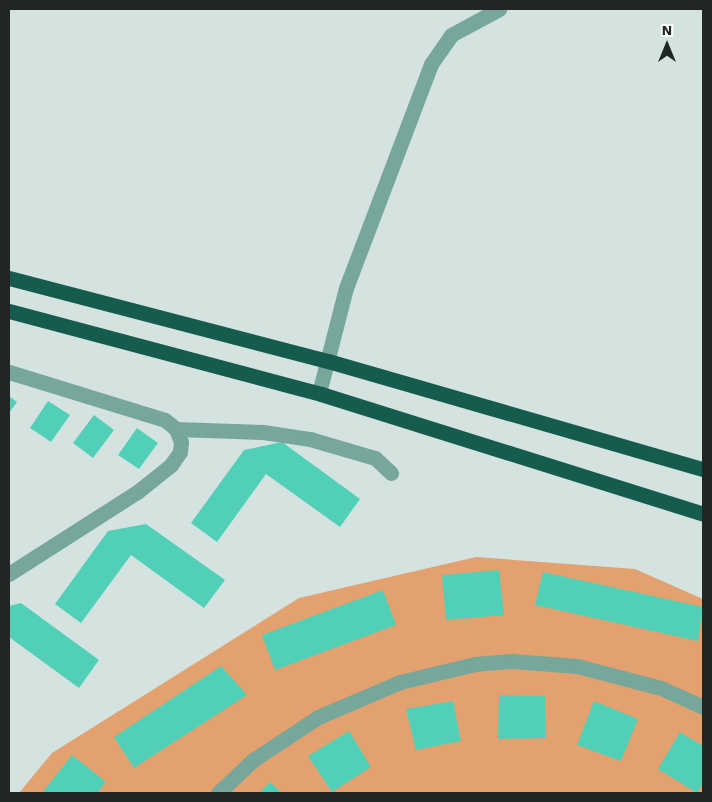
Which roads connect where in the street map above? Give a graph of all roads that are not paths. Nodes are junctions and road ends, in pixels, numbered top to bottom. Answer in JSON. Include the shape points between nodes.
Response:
{"nodes":[{"id":1,"x":499,"y":9,"type":"edge"},
{"id":2,"x":9,"y":278,"type":"edge"},
{"id":3,"x":9,"y":311,"type":"edge"},
{"id":4,"x":328,"y":361,"type":"junction"},
{"id":5,"x":9,"y":372,"type":"edge"},
{"id":6,"x":319,"y":393,"type":"junction"},
{"id":7,"x":176,"y":429,"type":"junction"},
{"id":8,"x":703,"y":469,"type":"edge"},
{"id":9,"x":391,"y":473,"type":"dead end"},
{"id":10,"x":703,"y":514,"type":"edge"},
{"id":11,"x":9,"y":574,"type":"edge"},
{"id":12,"x":703,"y":707,"type":"edge"},
{"id":13,"x":218,"y":793,"type":"edge"}],
"edges":[{"from":1,"to":4,"type":"street","via":[[451,35],[431,64],[346,288]]},
{"from":2,"to":4,"type":"highway"},
{"from":3,"to":6,"type":"highway"},
{"from":4,"to":6,"type":"street"},
{"from":4,"to":8,"type":"highway"},
{"from":5,"to":7,"type":"street","via":[[165,420]]},
{"from":6,"to":10,"type":"highway"},
{"from":7,"to":9,"type":"street","via":[[264,432],[310,439],[376,458]]},
{"from":7,"to":11,"type":"street","via":[[181,448],[171,465],[137,492]]},
{"from":12,"to":13,"type":"street","via":[[662,688],[577,666],[513,661],[475,664],[400,682],[318,716],[253,760]]}]}
